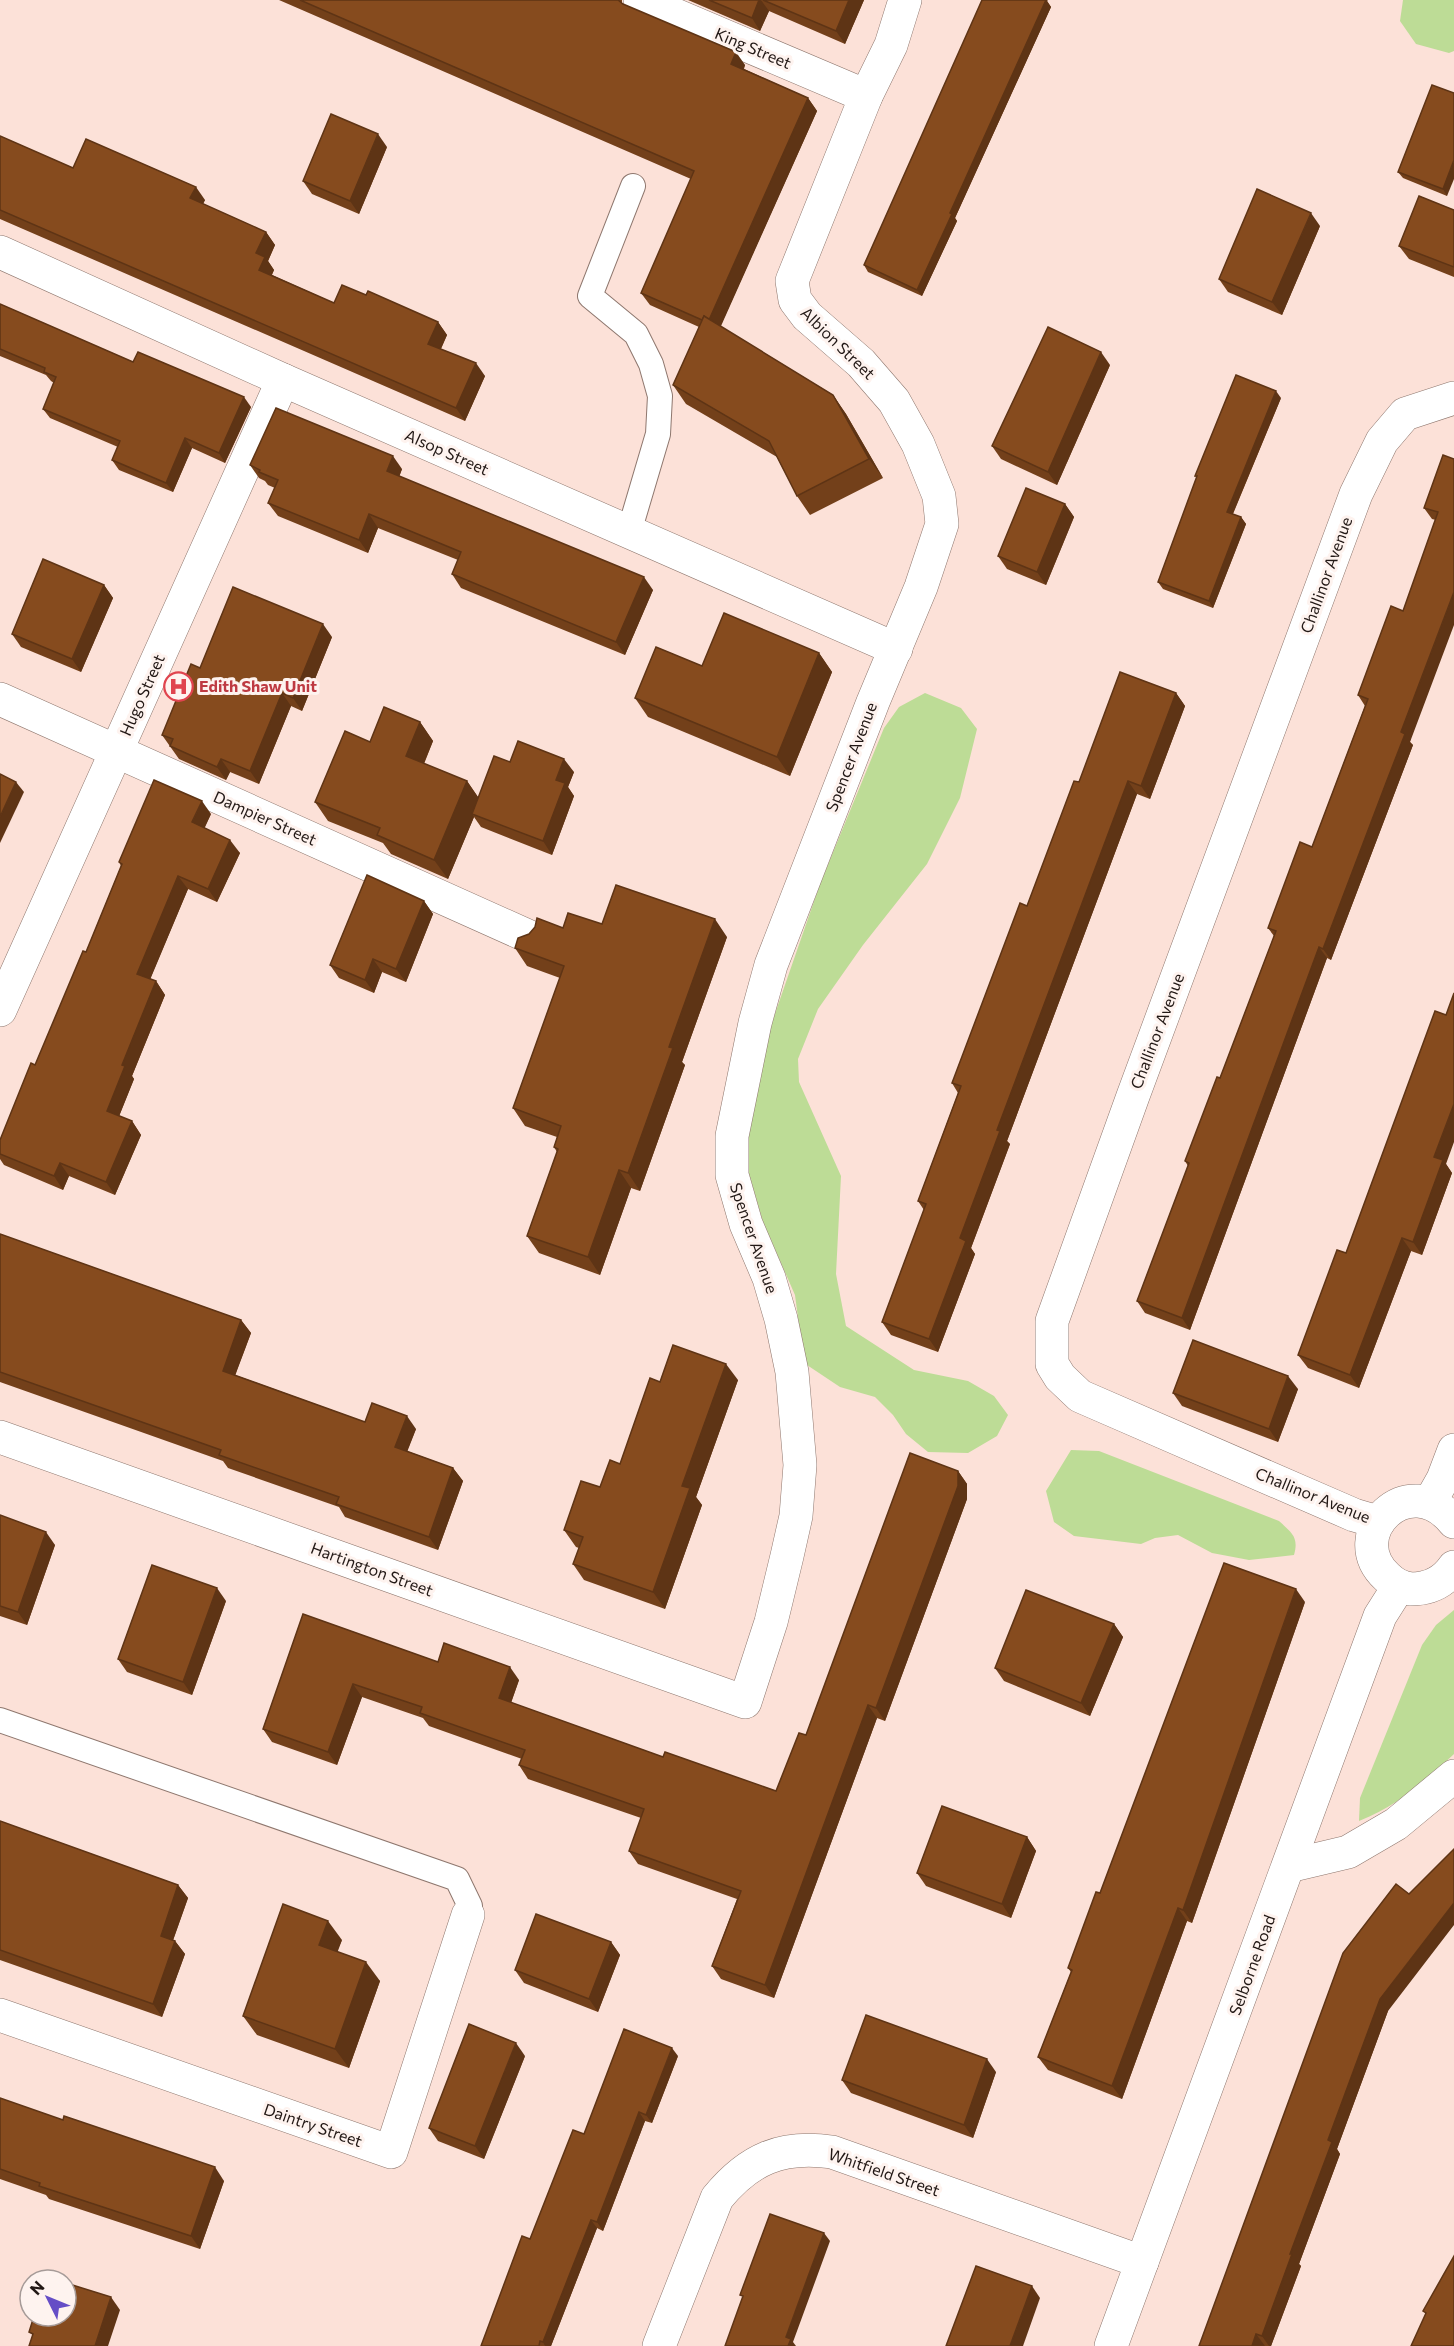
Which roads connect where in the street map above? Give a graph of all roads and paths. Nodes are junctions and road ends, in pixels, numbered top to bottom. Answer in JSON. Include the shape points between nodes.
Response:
{"nodes":[{"id":1,"x":640,"y":0,"type":"edge"},
{"id":2,"x":906,"y":0,"type":"edge"},
{"id":3,"x":866,"y":96,"type":"junction"},
{"id":4,"x":633,"y":186,"type":"dead end"},
{"id":5,"x":0,"y":252,"type":"edge"},
{"id":6,"x":283,"y":380,"type":"junction"},
{"id":7,"x":1454,"y":398,"type":"edge"},
{"id":8,"x":629,"y":532,"type":"junction"},
{"id":9,"x":896,"y":649,"type":"junction"},
{"id":10,"x":0,"y":699,"type":"edge"},
{"id":11,"x":116,"y":752,"type":"junction"},
{"id":12,"x":530,"y":937,"type":"edge"},
{"id":13,"x":0,"y":1010,"type":"edge"},
{"id":14,"x":0,"y":1437,"type":"edge"},
{"id":15,"x":1454,"y":1449,"type":"edge"},
{"id":16,"x":1442,"y":1512,"type":"edge"},
{"id":17,"x":1378,"y":1521,"type":"junction"},
{"id":18,"x":1454,"y":1567,"type":"edge"},
{"id":19,"x":1399,"y":1586,"type":"junction"},
{"id":20,"x":745,"y":1702,"type":"joint"},
{"id":21,"x":0,"y":1719,"type":"edge"},
{"id":22,"x":1454,"y":1776,"type":"edge"},
{"id":23,"x":1289,"y":1866,"type":"junction"},
{"id":24,"x":468,"y":1916,"type":"joint"},
{"id":25,"x":0,"y":2015,"type":"edge"},
{"id":26,"x":1142,"y":2262,"type":"junction"},
{"id":27,"x":659,"y":2346,"type":"edge"},
{"id":28,"x":1111,"y":2346,"type":"edge"}],
"edges":[{"from":1,"to":3,"type":"street","name":"King Street"},
{"from":2,"to":3,"type":"street","name":"Albion Street","via":[[891,45]]},
{"from":3,"to":9,"type":"street","name":"Albion Street","via":[[792,281],[795,300],[807,316],[861,363],[894,401],[918,444],[939,496],[942,524]]},
{"from":4,"to":8,"type":"lane","via":[[590,296],[636,334],[651,363],[660,396],[658,434]]},
{"from":5,"to":6,"type":"street","name":"Alsop Street"},
{"from":6,"to":8,"type":"street","name":"Alsop Street"},
{"from":6,"to":11,"type":"street","name":"Hugo Street"},
{"from":7,"to":17,"type":"street","name":"Challinor Avenue","via":[[1405,414],[1382,441],[1356,494],[1052,1321],[1052,1364],[1080,1396],[1354,1515]]},
{"from":8,"to":9,"type":"street","name":"Alsop Street"},
{"from":9,"to":20,"type":"street","name":"Spencer Avenue","via":[[771,965],[732,1136],[732,1175],[746,1224],[769,1278],[792,1372],[800,1465],[796,1516],[771,1622]]},
{"from":10,"to":11,"type":"street","name":"Dampier Street"},
{"from":11,"to":12,"type":"street","name":"Dampier Street"},
{"from":11,"to":13,"type":"street","name":"Hugo Street"},
{"from":14,"to":20,"type":"street","name":"Hartington Street"},
{"from":15,"to":16,"type":"street","via":[[1443,1479]]},
{"from":16,"to":17,"type":"street","via":[[1419,1500],[1403,1502]]},
{"from":17,"to":19,"type":"street","via":[[1373,1534],[1373,1556],[1381,1572]]},
{"from":18,"to":19,"type":"street","via":[[1448,1576],[1426,1588]]},
{"from":19,"to":23,"type":"street","name":"Selborne Road","via":[[1380,1616]]},
{"from":21,"to":24,"type":"lane","via":[[457,1879],[470,1905]]},
{"from":22,"to":23,"type":"street","via":[[1396,1824],[1348,1852]]},
{"from":23,"to":26,"type":"street","name":"Selborne Road"},
{"from":24,"to":25,"type":"street","name":"Daintry Street","via":[[391,2152]]},
{"from":26,"to":27,"type":"street","name":"Whitfield Street","via":[[832,2152],[793,2150],[774,2154],[747,2168],[717,2199]]},
{"from":26,"to":28,"type":"street","name":"Selborne Road"}]}
